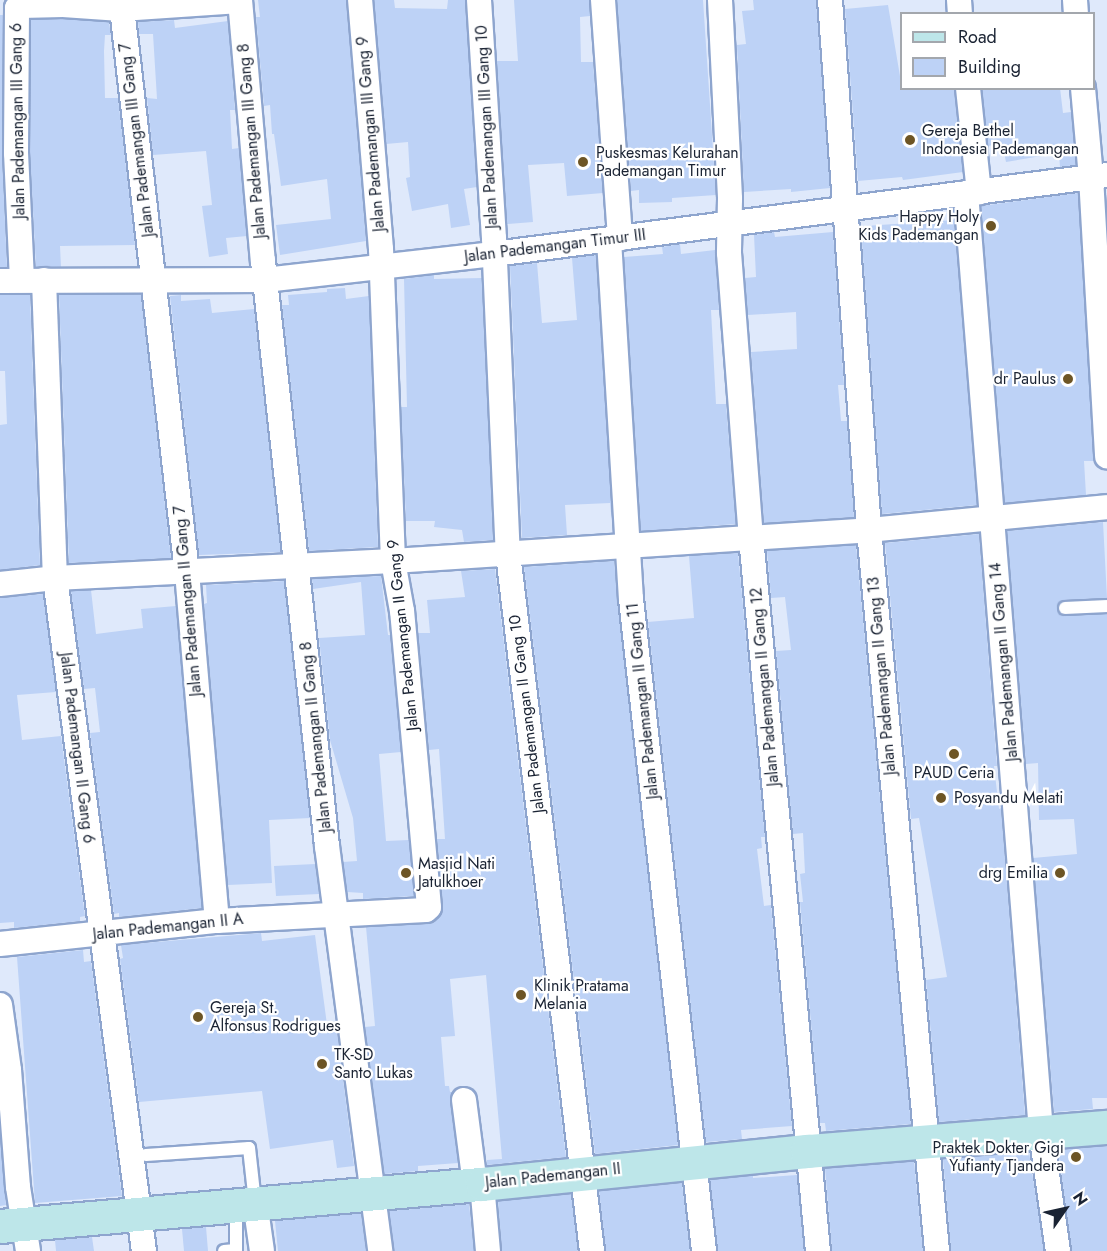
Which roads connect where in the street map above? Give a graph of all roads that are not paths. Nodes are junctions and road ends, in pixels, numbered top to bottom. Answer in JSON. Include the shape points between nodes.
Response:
{"nodes":[{"id":1,"x":360,"y":0,"type":"edge"},
{"id":2,"x":479,"y":0,"type":"edge"},
{"id":3,"x":603,"y":0,"type":"edge"},
{"id":4,"x":720,"y":0,"type":"edge"},
{"id":5,"x":830,"y":0,"type":"edge"},
{"id":6,"x":240,"y":1,"type":"edge"},
{"id":7,"x":63,"y":2,"type":"edge"},
{"id":8,"x":121,"y":4,"type":"edge"},
{"id":9,"x":8,"y":59,"type":"edge"},
{"id":10,"x":968,"y":90,"type":"edge"},
{"id":11,"x":1083,"y":90,"type":"edge"},
{"id":12,"x":8,"y":153,"type":"edge"},
{"id":13,"x":1099,"y":176,"type":"edge"},
{"id":14,"x":972,"y":192,"type":"junction"},
{"id":15,"x":845,"y":209,"type":"junction"},
{"id":16,"x":731,"y":223,"type":"junction"},
{"id":17,"x":614,"y":239,"type":"junction"},
{"id":18,"x":494,"y":254,"type":"junction"},
{"id":19,"x":380,"y":268,"type":"junction"},
{"id":20,"x":154,"y":280,"type":"junction"},
{"id":21,"x":266,"y":280,"type":"junction"},
{"id":22,"x":22,"y":281,"type":"edge"},
{"id":23,"x":1107,"y":458,"type":"edge"},
{"id":24,"x":1107,"y":507,"type":"edge"},
{"id":25,"x":993,"y":518,"type":"junction"},
{"id":26,"x":869,"y":530,"type":"junction"},
{"id":27,"x":751,"y":537,"type":"junction"},
{"id":28,"x":627,"y":546,"type":"junction"},
{"id":29,"x":507,"y":555,"type":"junction"},
{"id":30,"x":393,"y":561,"type":"junction"},
{"id":31,"x":298,"y":565,"type":"junction"},
{"id":32,"x":187,"y":572,"type":"junction"},
{"id":33,"x":55,"y":578,"type":"junction"},
{"id":34,"x":0,"y":584,"type":"edge"},
{"id":35,"x":1107,"y":606,"type":"edge"},
{"id":36,"x":1065,"y":608,"type":"dead end"},
{"id":37,"x":336,"y":913,"type":"junction"},
{"id":38,"x":217,"y":921,"type":"junction"},
{"id":39,"x":101,"y":934,"type":"junction"},
{"id":40,"x":0,"y":944,"type":"edge"},
{"id":41,"x":0,"y":1005,"type":"edge"},
{"id":42,"x":464,"y":1100,"type":"dead end"},
{"id":43,"x":1107,"y":1127,"type":"edge"},
{"id":44,"x":1041,"y":1132,"type":"junction"},
{"id":45,"x":926,"y":1142,"type":"junction"},
{"id":46,"x":807,"y":1151,"type":"junction"},
{"id":47,"x":146,"y":1155,"type":"dead end"},
{"id":48,"x":695,"y":1161,"type":"junction"},
{"id":49,"x":583,"y":1172,"type":"junction"},
{"id":50,"x":478,"y":1184,"type":"junction"},
{"id":51,"x":372,"y":1192,"type":"junction"},
{"id":52,"x":245,"y":1203,"type":"junction"},
{"id":53,"x":139,"y":1212,"type":"junction"},
{"id":54,"x":18,"y":1234,"type":"edge"},
{"id":55,"x":144,"y":1251,"type":"edge"},
{"id":56,"x":224,"y":1251,"type":"edge"},
{"id":57,"x":262,"y":1251,"type":"edge"},
{"id":58,"x":380,"y":1251,"type":"edge"},
{"id":59,"x":488,"y":1251,"type":"edge"},
{"id":60,"x":592,"y":1251,"type":"edge"},
{"id":61,"x":704,"y":1251,"type":"edge"},
{"id":62,"x":818,"y":1251,"type":"edge"},
{"id":63,"x":937,"y":1251,"type":"edge"},
{"id":64,"x":1058,"y":1251,"type":"edge"}],
"edges":[{"from":1,"to":19,"type":"street","name":"Jalan Pademangan III Gang 9"},
{"from":2,"to":18,"type":"street","name":"Jalan Pademangan III Gang 10"},
{"from":3,"to":17,"type":"street","name":"Jalan Pademangan II Gang 11"},
{"from":4,"to":16,"type":"street","name":"Jalan Pademangan II Gang 12"},
{"from":5,"to":15,"type":"street","name":"Jalan Pademangan II Gang 13"},
{"from":6,"to":8,"type":"street","name":"Jalan Pademangan III Gang 8"},
{"from":6,"to":21,"type":"street","name":"Jalan Pademangan III Gang 8"},
{"from":7,"to":8,"type":"street","name":"Jalan Pademangan III Gang 6"},
{"from":7,"to":9,"type":"street","name":"Jalan Pademangan III Gang 6","via":[[17,8]]},
{"from":8,"to":20,"type":"street","name":"Jalan Pademangan III Gang 7"},
{"from":9,"to":12,"type":"street","name":"Jalan Pademangan III Gang 6"},
{"from":10,"to":14,"type":"street","name":"Jalan Pademangan II Gang 14"},
{"from":11,"to":13,"type":"street"},
{"from":12,"to":22,"type":"street","name":"Jalan Pademangan III Gang 6"},
{"from":13,"to":14,"type":"street","name":"Jalan Pademangan Timur III"},
{"from":13,"to":23,"type":"street"},
{"from":14,"to":15,"type":"street","name":"Jalan Pademangan Timur III"},
{"from":14,"to":25,"type":"street","name":"Jalan Pademangan II Gang 14"},
{"from":15,"to":16,"type":"street","name":"Jalan Pademangan Timur III"},
{"from":15,"to":26,"type":"street","name":"Jalan Pademangan II Gang 13"},
{"from":16,"to":17,"type":"street","name":"Jalan Pademangan Timur III"},
{"from":16,"to":27,"type":"street","name":"Jalan Pademangan II Gang 12","via":[[729,253]]},
{"from":17,"to":18,"type":"street","name":"Jalan Pademangan Timur III"},
{"from":17,"to":28,"type":"street","name":"Jalan Pademangan II Gang 11"},
{"from":18,"to":19,"type":"street","name":"Jalan Pademangan Timur III"},
{"from":18,"to":29,"type":"street","name":"Jalan Pademangan II Gang 10"},
{"from":19,"to":21,"type":"street","name":"Jalan Pademangan Timur III"},
{"from":19,"to":30,"type":"street","name":"Jalan Pademangan II Gang 9"},
{"from":20,"to":21,"type":"street","name":"Jalan Pademangan Timur III"},
{"from":20,"to":22,"type":"street","name":"Jalan Pademangan Timur III"},
{"from":20,"to":32,"type":"street","name":"Jalan Pademangan II Gang 7"},
{"from":21,"to":31,"type":"street","name":"Jalan Pademangan II Gang 8"},
{"from":22,"to":33,"type":"street","name":"Jalan Pademangan II Gang 6"},
{"from":24,"to":25,"type":"street"},
{"from":25,"to":26,"type":"street"},
{"from":25,"to":44,"type":"street","name":"Jalan Pademangan II Gang 14"},
{"from":26,"to":27,"type":"street"},
{"from":26,"to":45,"type":"street","name":"Jalan Pademangan II Gang 13"},
{"from":27,"to":28,"type":"street"},
{"from":27,"to":46,"type":"street","name":"Jalan Pademangan II Gang 12"},
{"from":28,"to":29,"type":"street"},
{"from":28,"to":48,"type":"street","name":"Jalan Pademangan II Gang 11"},
{"from":29,"to":30,"type":"street"},
{"from":29,"to":49,"type":"street","name":"Jalan Pademangan II Gang 10"},
{"from":30,"to":31,"type":"street"},
{"from":30,"to":37,"type":"street","name":"Jalan Pademangan II Gang 9","via":[[402,611],[429,907]]},
{"from":31,"to":32,"type":"street"},
{"from":31,"to":37,"type":"street","name":"Jalan Pademangan II Gang 8"},
{"from":32,"to":33,"type":"street"},
{"from":32,"to":38,"type":"street","name":"Jalan Pademangan II Gang 7"},
{"from":33,"to":34,"type":"street"},
{"from":33,"to":39,"type":"street","name":"Jalan Pademangan II Gang 6"},
{"from":35,"to":36,"type":"lane"},
{"from":37,"to":38,"type":"street","name":"Jalan Pademangan II A"},
{"from":37,"to":51,"type":"street","name":"Jalan Pademangan II Gang 8"},
{"from":38,"to":39,"type":"street","name":"Jalan Pademangan II A"},
{"from":39,"to":40,"type":"street","name":"Jalan Pademangan II A"},
{"from":39,"to":53,"type":"street","name":"Jalan Pademangan II Gang 6"},
{"from":41,"to":54,"type":"street"},
{"from":42,"to":50,"type":"street"},
{"from":43,"to":44,"type":"street","name":"Jalan Pademangan II"},
{"from":44,"to":45,"type":"street","name":"Jalan Pademangan II"},
{"from":44,"to":64,"type":"street","name":"Jalan Pademangan II Gang 14"},
{"from":45,"to":46,"type":"street","name":"Jalan Pademangan II"},
{"from":45,"to":63,"type":"street","name":"Jalan Pademangan II Gang 13"},
{"from":46,"to":48,"type":"street","name":"Jalan Pademangan II"},
{"from":46,"to":62,"type":"street","name":"Jalan Pademangan II Gang 12"},
{"from":47,"to":52,"type":"lane","via":[[249,1148]]},
{"from":48,"to":49,"type":"street","name":"Jalan Pademangan II"},
{"from":48,"to":61,"type":"street","name":"Jalan Pademangan II Gang 11"},
{"from":49,"to":50,"type":"street","name":"Jalan Pademangan II"},
{"from":49,"to":60,"type":"street","name":"Jalan Pademangan II Gang 10"},
{"from":50,"to":51,"type":"street","name":"Jalan Pademangan II"},
{"from":50,"to":59,"type":"street"},
{"from":51,"to":52,"type":"street","name":"Jalan Pademangan II"},
{"from":51,"to":58,"type":"street","name":"Jalan Pademangan II Gang 8"},
{"from":52,"to":53,"type":"street","name":"Jalan Pademangan II"},
{"from":52,"to":56,"type":"lane","via":[[236,1250]]},
{"from":52,"to":57,"type":"street"},
{"from":53,"to":54,"type":"street","name":"Jalan Pademangan II"},
{"from":53,"to":55,"type":"street","name":"Jalan Pademangan II Gang 6"}]}
